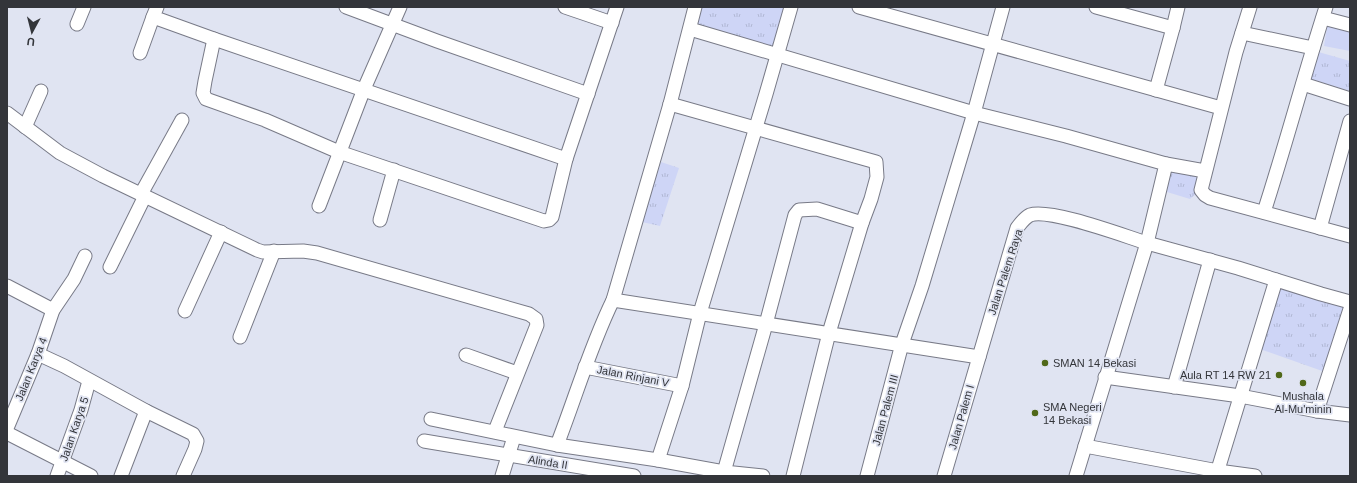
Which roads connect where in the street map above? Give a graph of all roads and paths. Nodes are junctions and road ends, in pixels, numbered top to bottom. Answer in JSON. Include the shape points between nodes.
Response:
{"nodes":[{"id":1,"x":84,"y":7,"type":"edge"},
{"id":2,"x":346,"y":7,"type":"edge"},
{"id":3,"x":400,"y":7,"type":"edge"},
{"id":4,"x":565,"y":7,"type":"edge"},
{"id":5,"x":617,"y":7,"type":"edge"},
{"id":6,"x":695,"y":7,"type":"edge"},
{"id":7,"x":791,"y":7,"type":"edge"},
{"id":8,"x":859,"y":7,"type":"edge"},
{"id":9,"x":1003,"y":7,"type":"edge"},
{"id":10,"x":1096,"y":7,"type":"edge"},
{"id":11,"x":1178,"y":7,"type":"edge"},
{"id":12,"x":1250,"y":7,"type":"edge"},
{"id":13,"x":155,"y":12,"type":"edge"},
{"id":14,"x":1325,"y":12,"type":"edge"},
{"id":15,"x":612,"y":23,"type":"junction"},
{"id":16,"x":77,"y":24,"type":"dead end"},
{"id":17,"x":393,"y":24,"type":"junction"},
{"id":18,"x":1350,"y":25,"type":"edge"},
{"id":19,"x":1173,"y":28,"type":"junction"},
{"id":20,"x":690,"y":29,"type":"junction"},
{"id":21,"x":1242,"y":33,"type":"junction"},
{"id":22,"x":214,"y":39,"type":"junction"},
{"id":23,"x":992,"y":45,"type":"junction"},
{"id":24,"x":1313,"y":48,"type":"junction"},
{"id":25,"x":140,"y":53,"type":"dead end"},
{"id":26,"x":777,"y":55,"type":"junction"},
{"id":27,"x":1303,"y":84,"type":"junction"},
{"id":28,"x":364,"y":89,"type":"junction"},
{"id":29,"x":1156,"y":90,"type":"junction"},
{"id":30,"x":41,"y":91,"type":"dead end"},
{"id":31,"x":588,"y":94,"type":"junction"},
{"id":32,"x":1350,"y":98,"type":"edge"},
{"id":33,"x":670,"y":104,"type":"junction"},
{"id":34,"x":1221,"y":108,"type":"junction"},
{"id":35,"x":7,"y":113,"type":"edge"},
{"id":36,"x":974,"y":113,"type":"junction"},
{"id":37,"x":182,"y":120,"type":"dead end"},
{"id":38,"x":1350,"y":121,"type":"edge"},
{"id":39,"x":24,"y":126,"type":"junction"},
{"id":40,"x":755,"y":129,"type":"junction"},
{"id":41,"x":339,"y":152,"type":"junction"},
{"id":42,"x":566,"y":159,"type":"junction"},
{"id":43,"x":1166,"y":164,"type":"junction"},
{"id":44,"x":394,"y":170,"type":"junction"},
{"id":45,"x":1205,"y":171,"type":"junction"},
{"id":46,"x":143,"y":195,"type":"junction"},
{"id":47,"x":319,"y":206,"type":"dead end"},
{"id":48,"x":1264,"y":212,"type":"junction"},
{"id":49,"x":380,"y":220,"type":"dead end"},
{"id":50,"x":862,"y":223,"type":"junction"},
{"id":51,"x":1320,"y":228,"type":"junction"},
{"id":52,"x":221,"y":232,"type":"junction"},
{"id":53,"x":1350,"y":236,"type":"edge"},
{"id":54,"x":1147,"y":243,"type":"junction"},
{"id":55,"x":274,"y":251,"type":"junction"},
{"id":56,"x":85,"y":256,"type":"dead end"},
{"id":57,"x":1210,"y":260,"type":"junction"},
{"id":58,"x":110,"y":267,"type":"dead end"},
{"id":59,"x":1276,"y":280,"type":"junction"},
{"id":60,"x":7,"y":286,"type":"edge"},
{"id":61,"x":613,"y":300,"type":"junction"},
{"id":62,"x":1350,"y":302,"type":"edge"},
{"id":63,"x":1350,"y":309,"type":"edge"},
{"id":64,"x":53,"y":310,"type":"junction"},
{"id":65,"x":185,"y":311,"type":"dead end"},
{"id":66,"x":700,"y":313,"type":"junction"},
{"id":67,"x":766,"y":324,"type":"junction"},
{"id":68,"x":829,"y":333,"type":"junction"},
{"id":69,"x":240,"y":337,"type":"dead end"},
{"id":70,"x":902,"y":344,"type":"junction"},
{"id":71,"x":38,"y":354,"type":"junction"},
{"id":72,"x":466,"y":355,"type":"dead end"},
{"id":73,"x":979,"y":357,"type":"junction"},
{"id":74,"x":585,"y":367,"type":"junction"},
{"id":75,"x":517,"y":373,"type":"junction"},
{"id":76,"x":1105,"y":377,"type":"junction"},
{"id":77,"x":89,"y":381,"type":"junction"},
{"id":78,"x":682,"y":386,"type":"junction"},
{"id":79,"x":1174,"y":387,"type":"junction"},
{"id":80,"x":1240,"y":396,"type":"junction"},
{"id":81,"x":146,"y":411,"type":"junction"},
{"id":82,"x":1317,"y":411,"type":"junction"},
{"id":83,"x":1350,"y":415,"type":"edge"},
{"id":84,"x":431,"y":419,"type":"dead end"},
{"id":85,"x":7,"y":428,"type":"edge"},
{"id":86,"x":495,"y":431,"type":"junction"},
{"id":87,"x":7,"y":433,"type":"edge"},
{"id":88,"x":514,"y":437,"type":"junction"},
{"id":89,"x":424,"y":441,"type":"dead end"},
{"id":90,"x":557,"y":445,"type":"junction"},
{"id":91,"x":1084,"y":446,"type":"junction"},
{"id":92,"x":509,"y":456,"type":"junction"},
{"id":93,"x":658,"y":460,"type":"junction"},
{"id":94,"x":63,"y":461,"type":"junction"},
{"id":95,"x":724,"y":472,"type":"junction"},
{"id":96,"x":1217,"y":473,"type":"edge"},
{"id":97,"x":57,"y":476,"type":"edge"},
{"id":98,"x":91,"y":476,"type":"edge"},
{"id":99,"x":121,"y":476,"type":"edge"},
{"id":100,"x":183,"y":476,"type":"edge"},
{"id":101,"x":502,"y":476,"type":"edge"},
{"id":102,"x":634,"y":476,"type":"edge"},
{"id":103,"x":763,"y":476,"type":"edge"},
{"id":104,"x":793,"y":476,"type":"edge"},
{"id":105,"x":867,"y":476,"type":"edge"},
{"id":106,"x":944,"y":476,"type":"edge"},
{"id":107,"x":1076,"y":476,"type":"edge"},
{"id":108,"x":1255,"y":476,"type":"edge"}],
"edges":[{"from":1,"to":16,"type":"street"},
{"from":2,"to":17,"type":"street"},
{"from":3,"to":17,"type":"street"},
{"from":4,"to":15,"type":"street"},
{"from":5,"to":15,"type":"street"},
{"from":6,"to":20,"type":"street"},
{"from":7,"to":26,"type":"street"},
{"from":8,"to":23,"type":"street"},
{"from":9,"to":23,"type":"street","name":"Jalan Palem III"},
{"from":10,"to":19,"type":"street"},
{"from":11,"to":19,"type":"street"},
{"from":12,"to":21,"type":"street"},
{"from":13,"to":22,"type":"street"},
{"from":13,"to":25,"type":"street"},
{"from":14,"to":18,"type":"street"},
{"from":14,"to":24,"type":"street"},
{"from":15,"to":31,"type":"street"},
{"from":17,"to":28,"type":"street"},
{"from":17,"to":31,"type":"street"},
{"from":19,"to":29,"type":"street"},
{"from":20,"to":26,"type":"street"},
{"from":20,"to":33,"type":"street"},
{"from":21,"to":24,"type":"street"},
{"from":21,"to":34,"type":"street"},
{"from":22,"to":28,"type":"street"},
{"from":22,"to":41,"type":"street","via":[[203,93],[206,99],[265,120]]},
{"from":23,"to":29,"type":"street"},
{"from":23,"to":36,"type":"street","name":"Jalan Palem III"},
{"from":24,"to":27,"type":"street"},
{"from":26,"to":36,"type":"street"},
{"from":26,"to":40,"type":"street"},
{"from":27,"to":32,"type":"street"},
{"from":27,"to":48,"type":"street"},
{"from":28,"to":41,"type":"street"},
{"from":28,"to":42,"type":"street"},
{"from":29,"to":34,"type":"street"},
{"from":30,"to":39,"type":"street"},
{"from":31,"to":42,"type":"street"},
{"from":33,"to":40,"type":"street"},
{"from":33,"to":61,"type":"street"},
{"from":34,"to":45,"type":"street"},
{"from":35,"to":39,"type":"street"},
{"from":36,"to":43,"type":"street"},
{"from":36,"to":70,"type":"street","name":"Jalan Palem III"},
{"from":37,"to":46,"type":"street"},
{"from":38,"to":51,"type":"street"},
{"from":39,"to":46,"type":"street","via":[[60,153]]},
{"from":40,"to":50,"type":"street","via":[[876,162],[877,177]]},
{"from":40,"to":66,"type":"street"},
{"from":41,"to":44,"type":"street"},
{"from":41,"to":47,"type":"street"},
{"from":42,"to":44,"type":"street","via":[[552,217],[544,221]]},
{"from":43,"to":45,"type":"street"},
{"from":43,"to":54,"type":"street"},
{"from":44,"to":49,"type":"street"},
{"from":45,"to":48,"type":"street","via":[[1201,190],[1205,195]]},
{"from":46,"to":52,"type":"street"},
{"from":46,"to":58,"type":"street"},
{"from":48,"to":51,"type":"street"},
{"from":50,"to":67,"type":"street","via":[[817,209],[799,210],[795,215]]},
{"from":50,"to":68,"type":"street"},
{"from":51,"to":53,"type":"street"},
{"from":52,"to":55,"type":"street","via":[[257,250]]},
{"from":52,"to":65,"type":"street"},
{"from":54,"to":57,"type":"street","name":"Jalan Palem Raya"},
{"from":54,"to":73,"type":"street","name":"Jalan Palem Raya","via":[[1046,214],[1030,216],[1023,220],[1017,228]]},
{"from":54,"to":76,"type":"street"},
{"from":55,"to":69,"type":"street"},
{"from":55,"to":75,"type":"street","via":[[303,251],[336,258],[529,314],[536,319],[537,325]]},
{"from":56,"to":64,"type":"street","name":"Jalan Karya 4","via":[[74,279]]},
{"from":57,"to":59,"type":"street","name":"Jalan Palem Raya"},
{"from":57,"to":79,"type":"street"},
{"from":59,"to":62,"type":"street","name":"Jalan Palem Raya"},
{"from":59,"to":80,"type":"street"},
{"from":60,"to":64,"type":"street"},
{"from":61,"to":66,"type":"street"},
{"from":61,"to":74,"type":"street"},
{"from":63,"to":82,"type":"street"},
{"from":64,"to":71,"type":"street","name":"Jalan Karya 4"},
{"from":66,"to":67,"type":"street"},
{"from":66,"to":78,"type":"street"},
{"from":67,"to":68,"type":"street"},
{"from":67,"to":95,"type":"street"},
{"from":68,"to":70,"type":"street"},
{"from":68,"to":104,"type":"street"},
{"from":70,"to":73,"type":"street"},
{"from":70,"to":105,"type":"street","name":"Jalan Palem III"},
{"from":71,"to":77,"type":"street"},
{"from":71,"to":85,"type":"street","name":"Jalan Karya 4"},
{"from":72,"to":75,"type":"street"},
{"from":73,"to":106,"type":"street","name":"Jalan Palem I"},
{"from":74,"to":78,"type":"street","name":"Jalan Rinjani V"},
{"from":74,"to":90,"type":"street"},
{"from":75,"to":86,"type":"street"},
{"from":76,"to":79,"type":"street"},
{"from":76,"to":91,"type":"street"},
{"from":77,"to":81,"type":"street"},
{"from":77,"to":94,"type":"street","name":"Jalan Karya 5"},
{"from":78,"to":93,"type":"street"},
{"from":79,"to":80,"type":"street"},
{"from":80,"to":82,"type":"street"},
{"from":80,"to":96,"type":"street"},
{"from":81,"to":99,"type":"street"},
{"from":81,"to":100,"type":"street","via":[[193,434],[197,441]]},
{"from":82,"to":83,"type":"street"},
{"from":84,"to":86,"type":"street"},
{"from":86,"to":88,"type":"street"},
{"from":87,"to":94,"type":"street"},
{"from":88,"to":90,"type":"street"},
{"from":88,"to":92,"type":"street"},
{"from":89,"to":92,"type":"street","name":"Alinda II"},
{"from":90,"to":93,"type":"street"},
{"from":91,"to":96,"type":"street"},
{"from":91,"to":107,"type":"street"},
{"from":92,"to":101,"type":"street"},
{"from":92,"to":102,"type":"street","name":"Alinda II"},
{"from":93,"to":95,"type":"street"},
{"from":94,"to":97,"type":"street","name":"Jalan Karya 5"},
{"from":94,"to":98,"type":"street"},
{"from":95,"to":103,"type":"street"},
{"from":96,"to":108,"type":"street"}]}
